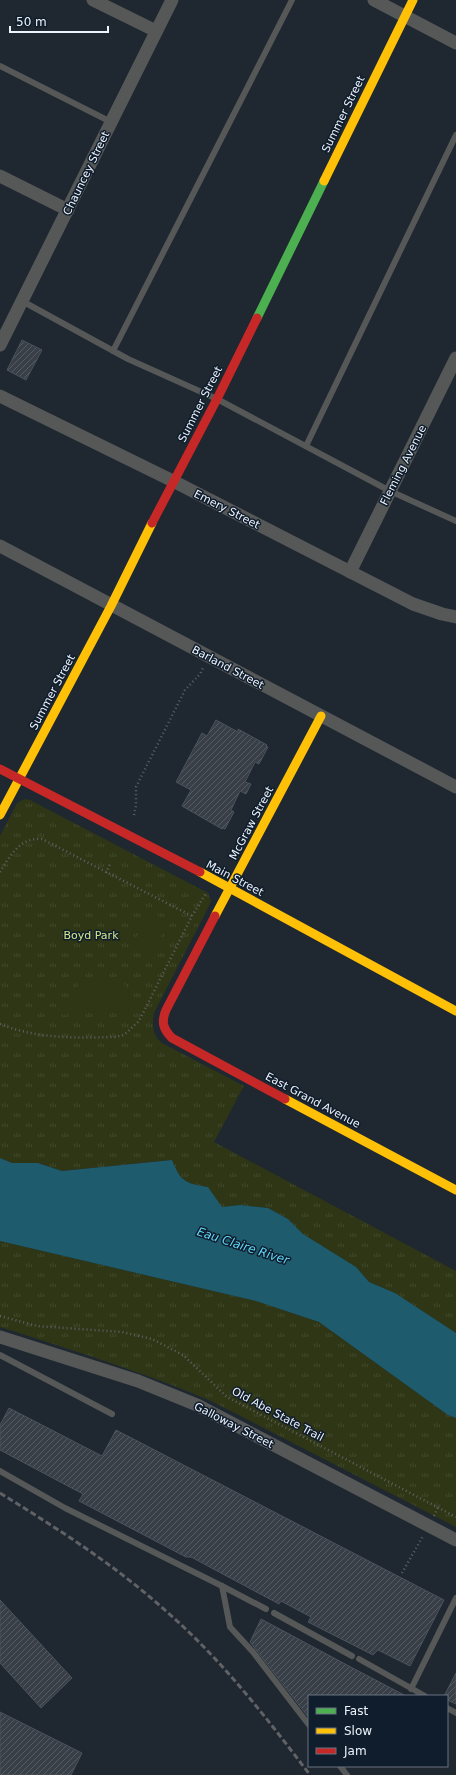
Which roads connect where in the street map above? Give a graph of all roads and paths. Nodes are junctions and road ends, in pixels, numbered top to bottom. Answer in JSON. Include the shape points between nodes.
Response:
{"nodes":[{"id":1,"x":92,"y":0,"type":"edge"},
{"id":2,"x":172,"y":0,"type":"edge"},
{"id":3,"x":292,"y":0,"type":"edge"},
{"id":4,"x":374,"y":0,"type":"edge"},
{"id":5,"x":413,"y":0,"type":"edge"},
{"id":6,"x":405,"y":16,"type":"junction"},
{"id":7,"x":156,"y":31,"type":"junction"},
{"id":8,"x":456,"y":43,"type":"edge"},
{"id":9,"x":0,"y":66,"type":"edge"},
{"id":10,"x":112,"y":122,"type":"junction"},
{"id":11,"x":456,"y":135,"type":"edge"},
{"id":12,"x":0,"y":176,"type":"edge"},
{"id":13,"x":68,"y":210,"type":"junction"},
{"id":14,"x":22,"y":301,"type":"junction"},
{"id":15,"x":0,"y":345,"type":"edge"},
{"id":16,"x":113,"y":350,"type":"junction"},
{"id":17,"x":456,"y":358,"type":"edge"},
{"id":18,"x":0,"y":396,"type":"edge"},
{"id":19,"x":216,"y":399,"type":"junction"},
{"id":20,"x":306,"y":446,"type":"junction"},
{"id":21,"x":173,"y":481,"type":"junction"},
{"id":22,"x":390,"y":491,"type":"junction"},
{"id":23,"x":456,"y":521,"type":"edge"},
{"id":24,"x":0,"y":546,"type":"edge"},
{"id":25,"x":350,"y":572,"type":"junction"},
{"id":26,"x":111,"y":606,"type":"junction"},
{"id":27,"x":456,"y":617,"type":"edge"},
{"id":28,"x":209,"y":657,"type":"junction"},
{"id":29,"x":321,"y":716,"type":"junction"},
{"id":30,"x":0,"y":769,"type":"edge"},
{"id":31,"x":19,"y":779,"type":"junction"},
{"id":32,"x":456,"y":787,"type":"edge"},
{"id":33,"x":0,"y":815,"type":"edge"},
{"id":34,"x":134,"y":815,"type":"dead end"},
{"id":35,"x":111,"y":862,"type":"dead end"},
{"id":36,"x":0,"y":872,"type":"edge"},
{"id":37,"x":106,"y":873,"type":"junction"},
{"id":38,"x":230,"y":888,"type":"junction"},
{"id":39,"x":206,"y":892,"type":"dead end"},
{"id":40,"x":192,"y":916,"type":"junction"},
{"id":41,"x":456,"y":1011,"type":"edge"},
{"id":42,"x":0,"y":1024,"type":"edge"},
{"id":43,"x":162,"y":1027,"type":"joint"},
{"id":44,"x":456,"y":1190,"type":"edge"},
{"id":45,"x":0,"y":1316,"type":"edge"},
{"id":46,"x":0,"y":1337,"type":"edge"},
{"id":47,"x":0,"y":1355,"type":"edge"},
{"id":48,"x":112,"y":1414,"type":"dead end"},
{"id":49,"x":0,"y":1471,"type":"edge"},
{"id":50,"x":438,"y":1507,"type":"junction"},
{"id":51,"x":456,"y":1517,"type":"edge"},
{"id":52,"x":429,"y":1526,"type":"junction"},
{"id":53,"x":456,"y":1540,"type":"edge"},
{"id":54,"x":402,"y":1573,"type":"dead end"},
{"id":55,"x":222,"y":1586,"type":"junction"},
{"id":56,"x":456,"y":1598,"type":"edge"},
{"id":57,"x":266,"y":1609,"type":"dead end"},
{"id":58,"x":274,"y":1613,"type":"dead end"},
{"id":59,"x":352,"y":1656,"type":"dead end"},
{"id":60,"x":359,"y":1659,"type":"dead end"},
{"id":61,"x":411,"y":1689,"type":"junction"},
{"id":62,"x":423,"y":1695,"type":"edge"},
{"id":63,"x":308,"y":1725,"type":"edge"},
{"id":64,"x":341,"y":1767,"type":"edge"},
{"id":65,"x":347,"y":1775,"type":"edge"}],
"edges":[{"from":1,"to":7,"type":"street"},
{"from":2,"to":7,"type":"street","name":"Chauncey Street"},
{"from":3,"to":16,"type":"lane"},
{"from":4,"to":6,"type":"street"},
{"from":5,"to":6,"type":"street","name":"Summer Street"},
{"from":6,"to":8,"type":"street"},
{"from":6,"to":19,"type":"street","name":"Summer Street"},
{"from":7,"to":10,"type":"street","name":"Chauncey Street"},
{"from":9,"to":10,"type":"lane"},
{"from":10,"to":13,"type":"street","name":"Chauncey Street"},
{"from":11,"to":20,"type":"lane"},
{"from":12,"to":13,"type":"street"},
{"from":13,"to":14,"type":"street","name":"Chauncey Street"},
{"from":14,"to":15,"type":"street","name":"Chauncey Street"},
{"from":14,"to":16,"type":"lane"},
{"from":16,"to":19,"type":"lane"},
{"from":17,"to":22,"type":"street","name":"Fleming Avenue"},
{"from":18,"to":21,"type":"street","name":"Emery Street"},
{"from":19,"to":20,"type":"lane"},
{"from":19,"to":21,"type":"street","name":"Summer Street"},
{"from":20,"to":22,"type":"lane"},
{"from":21,"to":25,"type":"street","name":"Emery Street"},
{"from":21,"to":26,"type":"street","name":"Summer Street"},
{"from":22,"to":23,"type":"lane"},
{"from":22,"to":25,"type":"street","name":"Fleming Avenue"},
{"from":24,"to":26,"type":"street","name":"Barland Street"},
{"from":25,"to":27,"type":"street","name":"Emery Street","via":[[414,604]]},
{"from":26,"to":28,"type":"street","name":"Barland Street"},
{"from":26,"to":31,"type":"street","name":"Summer Street"},
{"from":28,"to":29,"type":"street","name":"Barland Street"},
{"from":28,"to":34,"type":"path","via":[[200,674],[185,690],[136,787]]},
{"from":29,"to":32,"type":"street","name":"Barland Street"},
{"from":29,"to":38,"type":"street","name":"McGraw Street"},
{"from":30,"to":31,"type":"street","name":"Main Street"},
{"from":31,"to":33,"type":"street","name":"Summer Street"},
{"from":31,"to":38,"type":"street","name":"Main Street"},
{"from":35,"to":37,"type":"path"},
{"from":36,"to":37,"type":"path","via":[[17,848],[35,839],[48,842]]},
{"from":37,"to":40,"type":"path"},
{"from":38,"to":41,"type":"street","name":"Main Street"},
{"from":38,"to":43,"type":"street","name":"McGraw Street","via":[[164,1015]]},
{"from":39,"to":40,"type":"path"},
{"from":40,"to":42,"type":"path","via":[[139,1021],[124,1035],[49,1036],[26,1033]]},
{"from":43,"to":44,"type":"street","name":"East Grand Avenue","via":[[172,1038]]},
{"from":45,"to":50,"type":"path","name":"Old Abe State Trail","via":[[37,1326],[122,1332],[152,1339],[183,1355],[227,1397]]},
{"from":46,"to":52,"type":"street","name":"Galloway Street","via":[[138,1381],[197,1405]]},
{"from":47,"to":48,"type":"lane"},
{"from":49,"to":55,"type":"lane","via":[[65,1508]]},
{"from":50,"to":51,"type":"path","name":"Old Abe State Trail"},
{"from":50,"to":52,"type":"path"},
{"from":52,"to":53,"type":"street","name":"Galloway Street"},
{"from":52,"to":54,"type":"path"},
{"from":55,"to":57,"type":"lane"},
{"from":55,"to":63,"type":"lane","via":[[230,1627],[253,1652]]},
{"from":56,"to":61,"type":"lane"},
{"from":58,"to":59,"type":"lane"},
{"from":60,"to":61,"type":"lane"},
{"from":61,"to":62,"type":"lane"},
{"from":64,"to":65,"type":"lane"}]}
